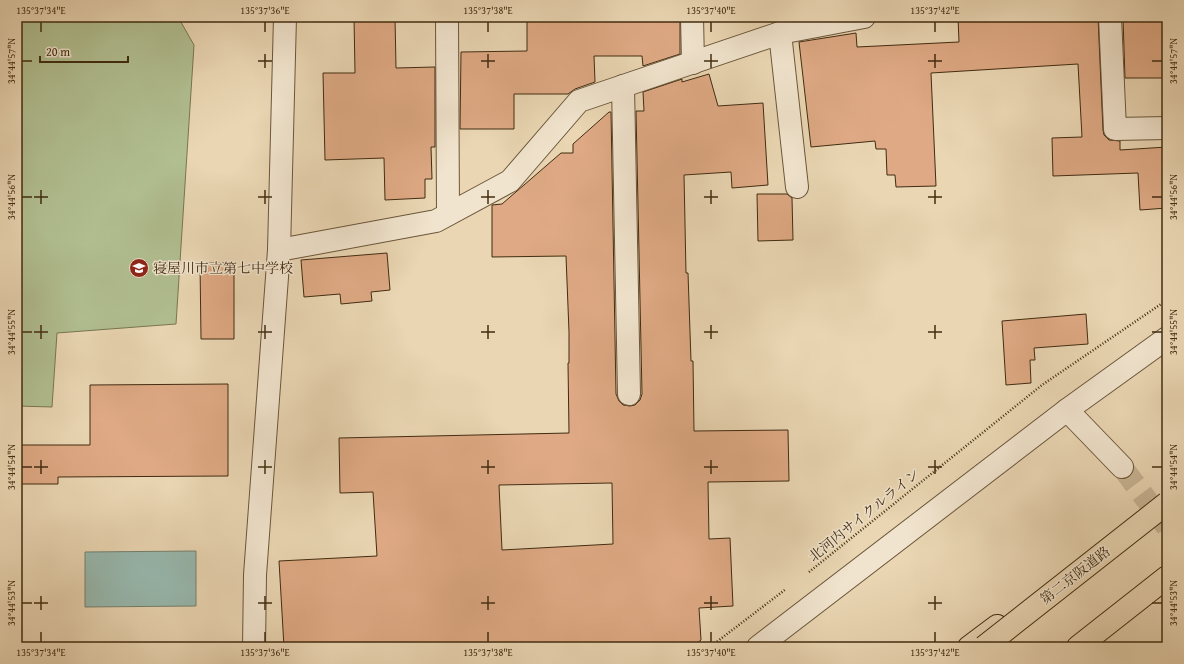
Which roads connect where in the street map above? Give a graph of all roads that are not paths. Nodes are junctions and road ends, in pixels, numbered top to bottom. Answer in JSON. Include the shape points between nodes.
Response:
{"nodes":[{"id":1,"x":285,"y":17,"type":"edge"},
{"id":2,"x":447,"y":17,"type":"edge"},
{"id":3,"x":692,"y":17,"type":"edge"},
{"id":4,"x":864,"y":17,"type":"edge"},
{"id":5,"x":1110,"y":17,"type":"edge"},
{"id":6,"x":780,"y":33,"type":"junction"},
{"id":7,"x":693,"y":63,"type":"junction"},
{"id":8,"x":624,"y":86,"type":"junction"},
{"id":9,"x":1167,"y":128,"type":"edge"},
{"id":10,"x":797,"y":187,"type":"dead end"},
{"id":11,"x":448,"y":214,"type":"junction"},
{"id":12,"x":279,"y":250,"type":"junction"},
{"id":13,"x":1167,"y":338,"type":"edge"},
{"id":14,"x":629,"y":394,"type":"dead end"},
{"id":15,"x":1067,"y":410,"type":"junction"},
{"id":16,"x":1122,"y":467,"type":"tunnel mouth"},
{"id":17,"x":1167,"y":492,"type":"edge"},
{"id":18,"x":1167,"y":503,"type":"edge"},
{"id":19,"x":1167,"y":577,"type":"edge"},
{"id":20,"x":1167,"y":588,"type":"edge"},
{"id":21,"x":254,"y":647,"type":"edge"},
{"id":22,"x":758,"y":647,"type":"edge"},
{"id":23,"x":969,"y":647,"type":"edge"},
{"id":24,"x":984,"y":647,"type":"edge"},
{"id":25,"x":1078,"y":647,"type":"edge"},
{"id":26,"x":1090,"y":647,"type":"edge"}],
"edges":[{"from":1,"to":12,"type":"street"},
{"from":2,"to":11,"type":"street"},
{"from":3,"to":7,"type":"street"},
{"from":4,"to":6,"type":"street"},
{"from":5,"to":9,"type":"street","via":[[1115,129]]},
{"from":6,"to":7,"type":"street"},
{"from":6,"to":10,"type":"street"},
{"from":7,"to":8,"type":"street"},
{"from":8,"to":11,"type":"street","via":[[579,101],[510,180]]},
{"from":8,"to":14,"type":"street"},
{"from":11,"to":12,"type":"street","via":[[436,221]]},
{"from":12,"to":21,"type":"street","via":[[255,575]]},
{"from":13,"to":15,"type":"street"},
{"from":15,"to":16,"type":"street"},
{"from":15,"to":22,"type":"street"},
{"from":17,"to":23,"type":"highway"},
{"from":18,"to":24,"type":"highway","name":"第二京阪道路","bridge":true},
{"from":19,"to":25,"type":"highway"},
{"from":20,"to":26,"type":"highway"}]}
